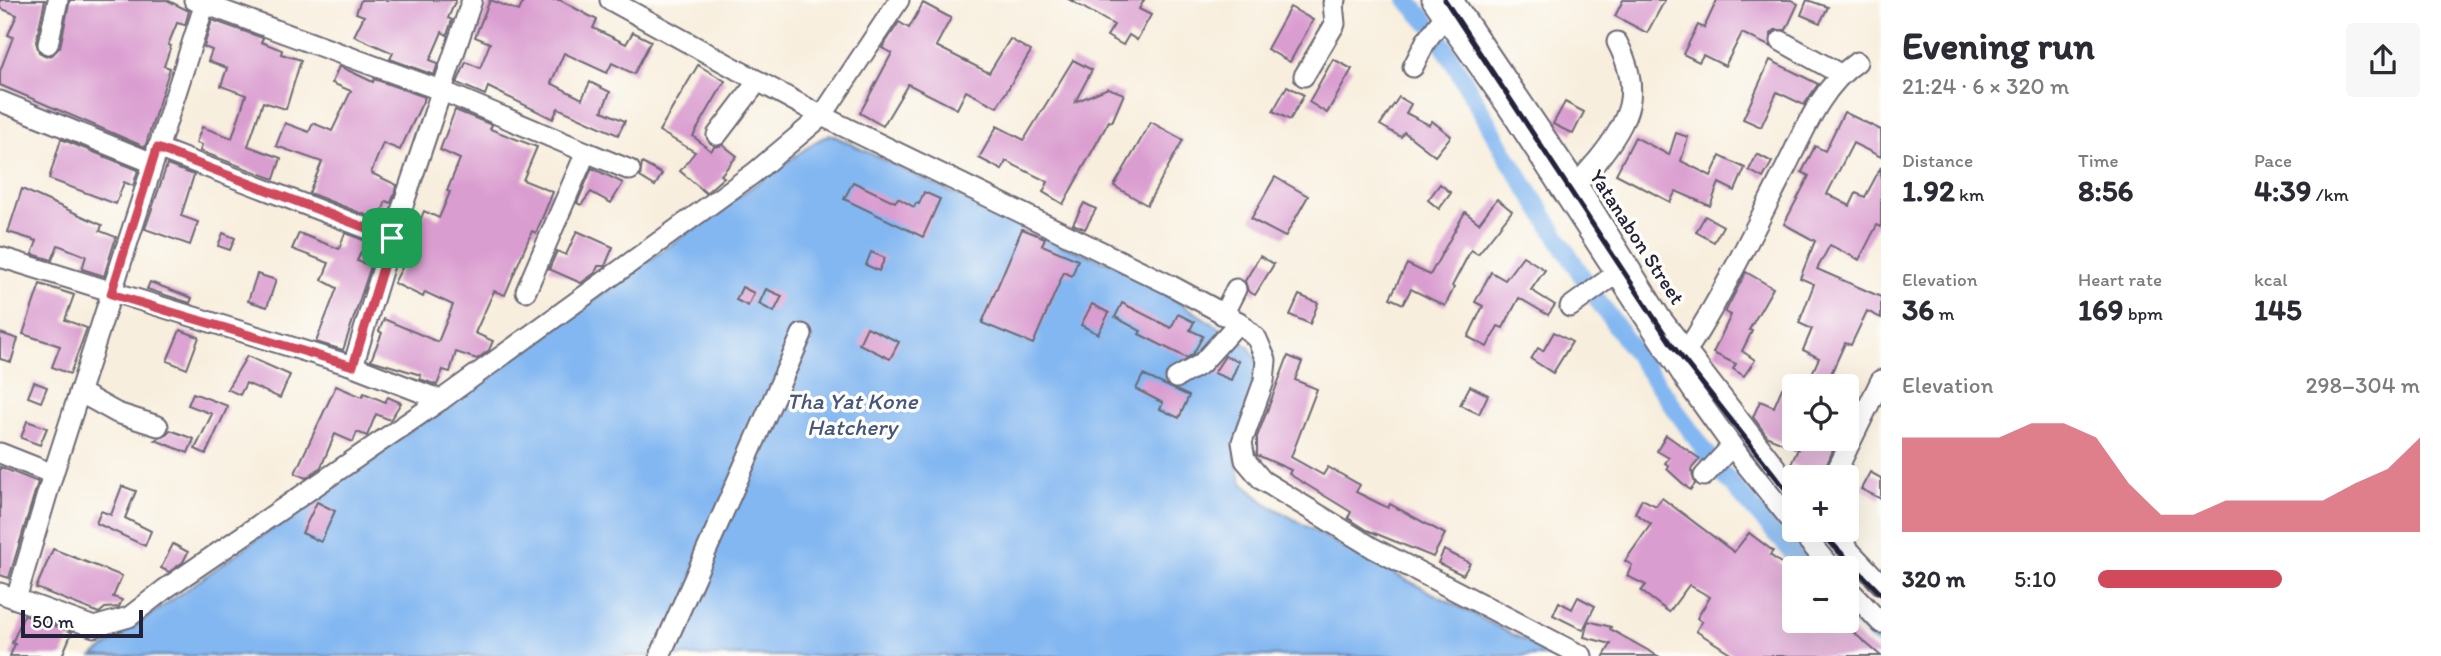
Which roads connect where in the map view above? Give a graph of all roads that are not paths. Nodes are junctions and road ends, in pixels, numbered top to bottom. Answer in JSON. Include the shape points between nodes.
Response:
{"nodes":[{"id":1,"x":58,"y":0,"type":"edge"},
{"id":2,"x":472,"y":0,"type":"edge"},
{"id":3,"x":610,"y":0,"type":"edge"},
{"id":4,"x":899,"y":0,"type":"edge"},
{"id":5,"x":1336,"y":0,"type":"edge"},
{"id":6,"x":1432,"y":0,"type":"edge"},
{"id":7,"x":201,"y":2,"type":"edge"},
{"id":8,"x":1448,"y":8,"type":"edge"},
{"id":9,"x":1781,"y":41,"type":"dead end"},
{"id":10,"x":1617,"y":42,"type":"dead end"},
{"id":11,"x":48,"y":44,"type":"dead end"},
{"id":12,"x":1857,"y":62,"type":"dead end"},
{"id":13,"x":1413,"y":67,"type":"dead end"},
{"id":14,"x":1840,"y":74,"type":"junction"},
{"id":15,"x":1304,"y":76,"type":"dead end"},
{"id":16,"x":758,"y":80,"type":"junction"},
{"id":17,"x":440,"y":90,"type":"junction"},
{"id":18,"x":0,"y":101,"type":"edge"},
{"id":19,"x":822,"y":116,"type":"junction"},
{"id":20,"x":717,"y":135,"type":"dead end"},
{"id":21,"x":586,"y":152,"type":"junction"},
{"id":22,"x":155,"y":156,"type":"junction"},
{"id":23,"x":630,"y":170,"type":"dead end"},
{"id":24,"x":1571,"y":190,"type":"junction"},
{"id":25,"x":392,"y":238,"type":"junction"},
{"id":26,"x":0,"y":257,"type":"edge"},
{"id":27,"x":1622,"y":270,"type":"junction"},
{"id":28,"x":1236,"y":289,"type":"dead end"},
{"id":29,"x":526,"y":291,"type":"dead end"},
{"id":30,"x":111,"y":294,"type":"junction"},
{"id":31,"x":1570,"y":307,"type":"dead end"},
{"id":32,"x":1231,"y":319,"type":"junction"},
{"id":33,"x":802,"y":334,"type":"dead end"},
{"id":34,"x":1686,"y":352,"type":"junction"},
{"id":35,"x":353,"y":366,"type":"junction"},
{"id":36,"x":1176,"y":378,"type":"dead end"},
{"id":37,"x":1881,"y":380,"type":"edge"},
{"id":38,"x":79,"y":392,"type":"junction"},
{"id":39,"x":441,"y":400,"type":"junction"},
{"id":40,"x":158,"y":426,"type":"dead end"},
{"id":41,"x":1732,"y":446,"type":"junction"},
{"id":42,"x":0,"y":453,"type":"edge"},
{"id":43,"x":1839,"y":465,"type":"edge"},
{"id":44,"x":53,"y":474,"type":"junction"},
{"id":45,"x":1704,"y":476,"type":"dead end"},
{"id":46,"x":1782,"y":476,"type":"edge"},
{"id":47,"x":1782,"y":509,"type":"edge"},
{"id":48,"x":1809,"y":542,"type":"edge"},
{"id":49,"x":1841,"y":542,"type":"edge"},
{"id":50,"x":1821,"y":556,"type":"edge"},
{"id":51,"x":1881,"y":584,"type":"edge"},
{"id":52,"x":8,"y":596,"type":"edge"},
{"id":53,"x":1859,"y":600,"type":"edge"},
{"id":54,"x":1881,"y":623,"type":"edge"},
{"id":55,"x":660,"y":656,"type":"edge"},
{"id":56,"x":1582,"y":656,"type":"edge"}],
"edges":[{"from":1,"to":11,"type":"street"},
{"from":2,"to":17,"type":"street"},
{"from":3,"to":16,"type":"street"},
{"from":4,"to":19,"type":"street"},
{"from":5,"to":15,"type":"street","via":[[1335,24]]},
{"from":6,"to":8,"type":"street","name":"Yatanabon Street"},
{"from":7,"to":17,"type":"street"},
{"from":7,"to":22,"type":"street"},
{"from":8,"to":13,"type":"street"},
{"from":8,"to":24,"type":"street","name":"Yatanabon Street"},
{"from":9,"to":14,"type":"street"},
{"from":10,"to":24,"type":"street","via":[[1629,73],[1629,109],[1613,142]]},
{"from":12,"to":14,"type":"street"},
{"from":14,"to":34,"type":"street","via":[[1807,125]]},
{"from":16,"to":19,"type":"street"},
{"from":16,"to":20,"type":"street"},
{"from":17,"to":21,"type":"street"},
{"from":17,"to":25,"type":"street"},
{"from":18,"to":22,"type":"street"},
{"from":19,"to":32,"type":"street"},
{"from":19,"to":39,"type":"street","via":[[754,173]]},
{"from":21,"to":23,"type":"street"},
{"from":21,"to":29,"type":"street"},
{"from":22,"to":25,"type":"street"},
{"from":22,"to":30,"type":"street"},
{"from":24,"to":27,"type":"street","name":"Yatanabon Street"},
{"from":25,"to":35,"type":"street"},
{"from":26,"to":30,"type":"street"},
{"from":27,"to":31,"type":"street"},
{"from":27,"to":34,"type":"street","name":"Yatanabon Street"},
{"from":27,"to":41,"type":"street"},
{"from":28,"to":32,"type":"street"},
{"from":30,"to":35,"type":"street"},
{"from":30,"to":38,"type":"street"},
{"from":32,"to":36,"type":"street","via":[[1200,364]]},
{"from":32,"to":56,"type":"street","via":[[1257,339],[1266,360],[1264,381],[1242,442],[1245,460],[1262,480],[1373,548]]},
{"from":33,"to":55,"type":"street"},
{"from":34,"to":46,"type":"street","name":"Yatanabon Street"},
{"from":35,"to":39,"type":"street"},
{"from":37,"to":43,"type":"street"},
{"from":38,"to":40,"type":"street","via":[[117,413]]},
{"from":38,"to":44,"type":"street"},
{"from":39,"to":52,"type":"street","via":[[129,617],[94,626]]},
{"from":41,"to":45,"type":"street"},
{"from":41,"to":47,"type":"street"},
{"from":42,"to":44,"type":"street"},
{"from":44,"to":52,"type":"street"},
{"from":48,"to":50,"type":"street"},
{"from":49,"to":51,"type":"street"},
{"from":53,"to":54,"type":"street"}]}
